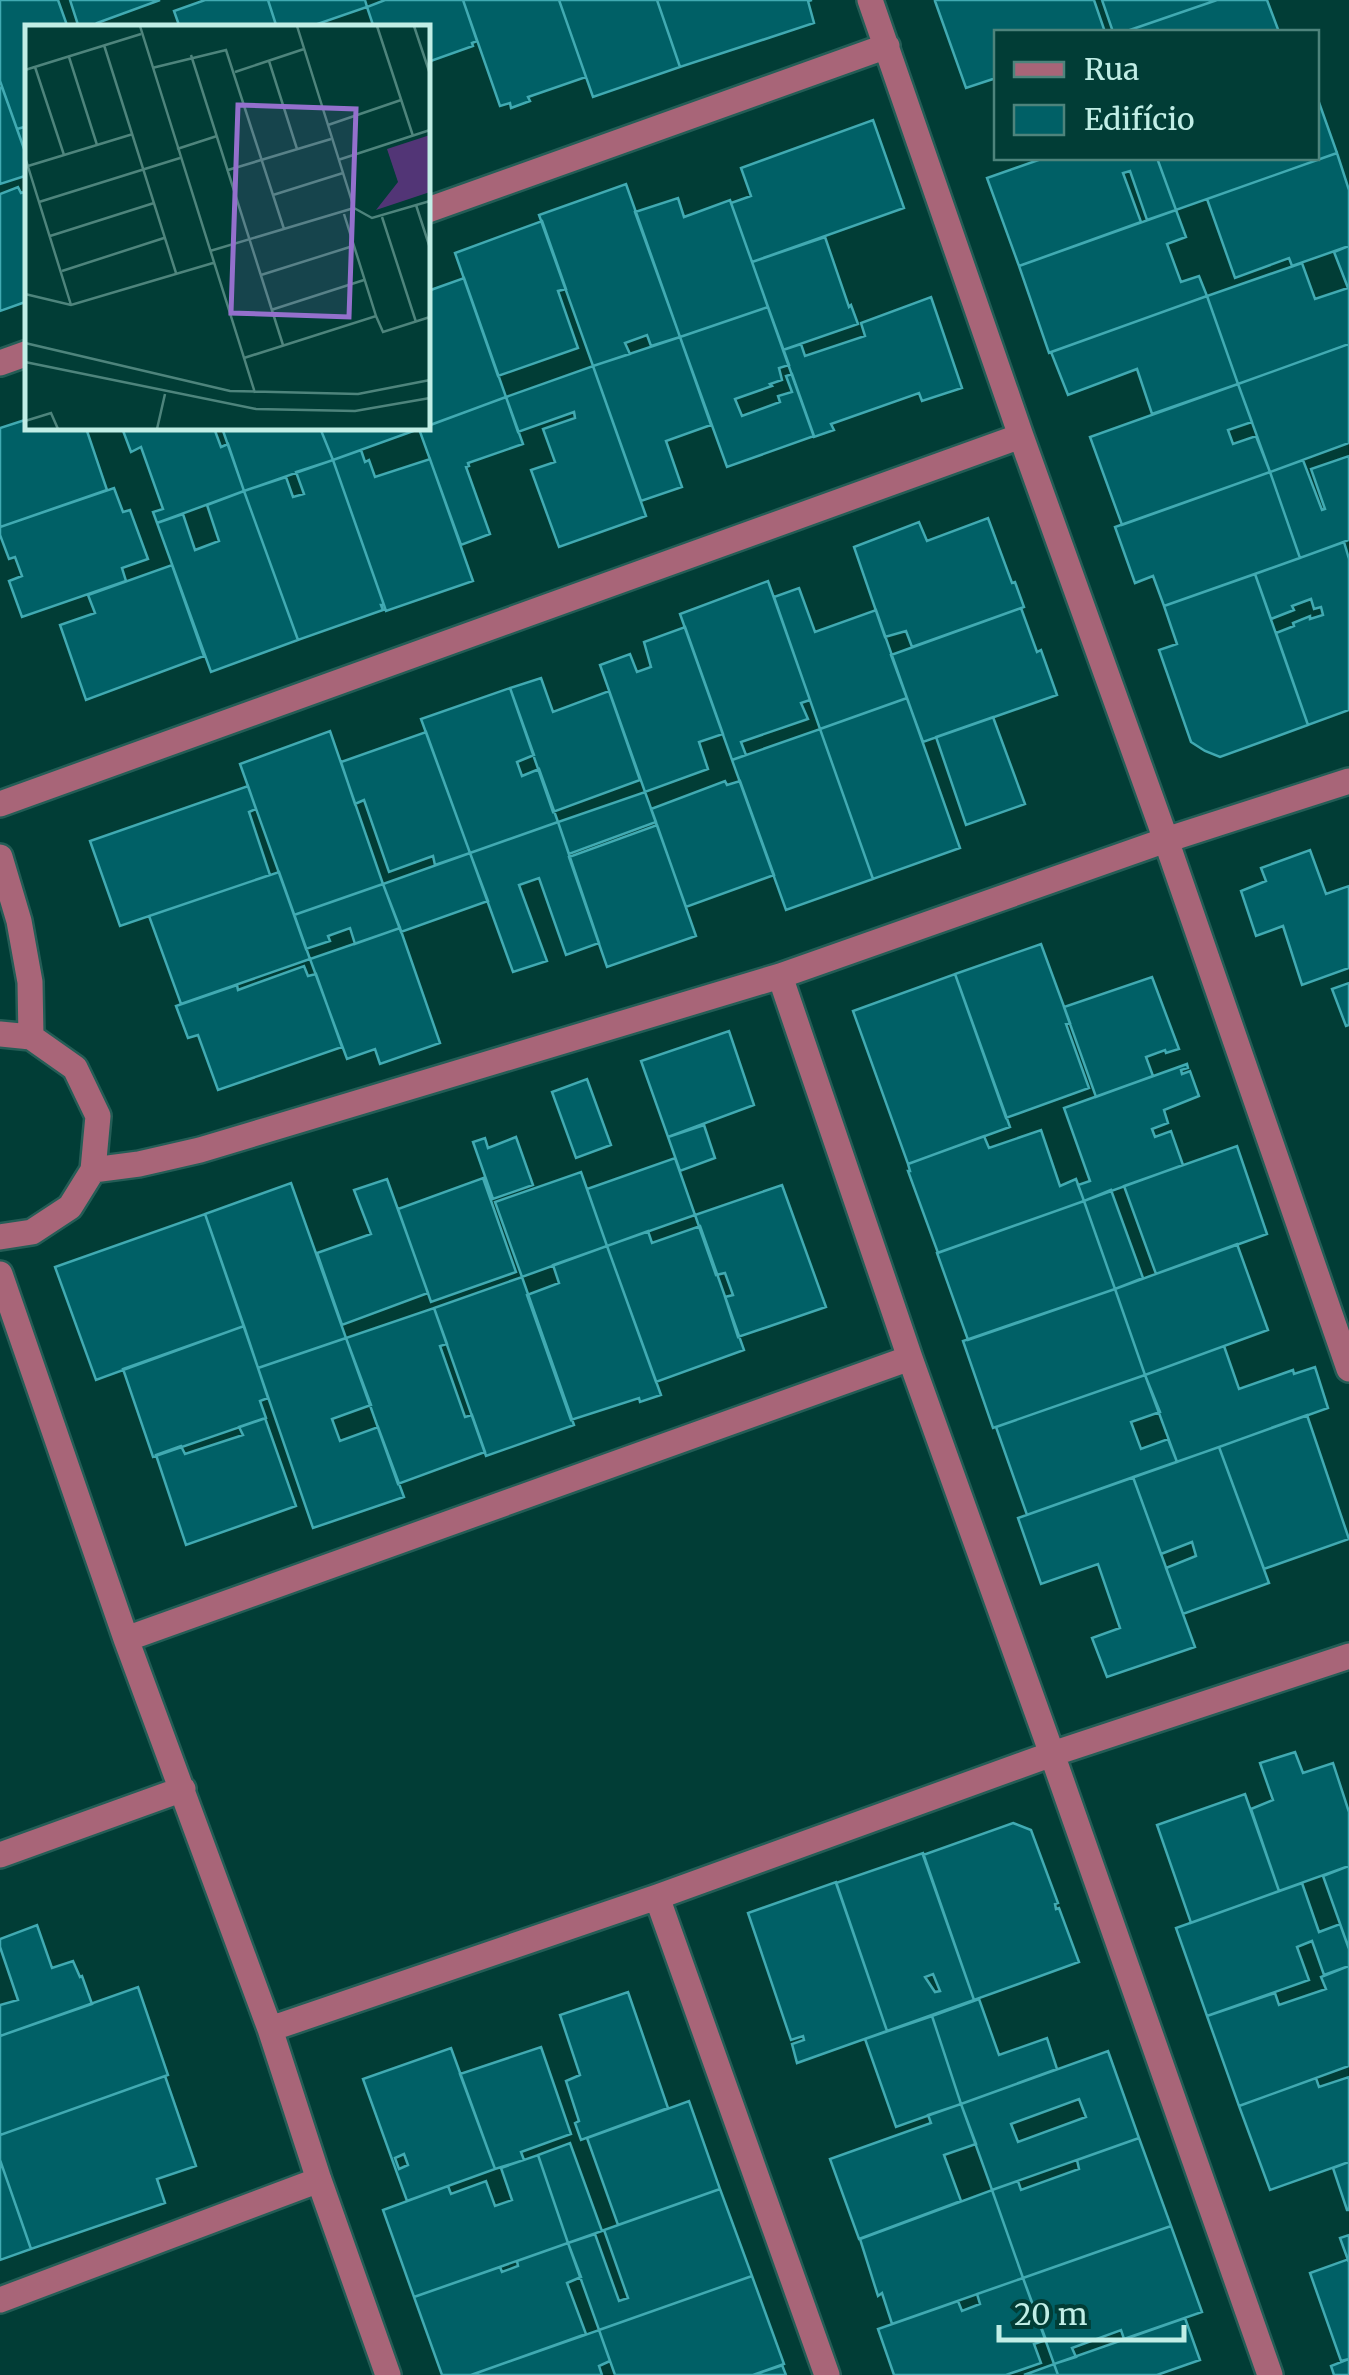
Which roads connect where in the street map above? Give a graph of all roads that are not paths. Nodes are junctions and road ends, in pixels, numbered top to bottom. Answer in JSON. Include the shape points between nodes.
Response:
{"nodes":[{"id":1,"x":870,"y":0,"type":"edge"},
{"id":2,"x":887,"y":46,"type":"junction"},
{"id":3,"x":430,"y":209,"type":"edge"},
{"id":4,"x":25,"y":354,"type":"edge"},
{"id":5,"x":0,"y":363,"type":"edge"},
{"id":6,"x":1021,"y":436,"type":"junction"},
{"id":7,"x":1349,"y":781,"type":"edge"},
{"id":8,"x":0,"y":804,"type":"edge"},
{"id":9,"x":1166,"y":840,"type":"junction"},
{"id":10,"x":0,"y":857,"type":"edge"},
{"id":11,"x":780,"y":976,"type":"junction"},
{"id":12,"x":0,"y":1034,"type":"edge"},
{"id":13,"x":31,"y":1037,"type":"junction"},
{"id":14,"x":94,"y":1170,"type":"junction"},
{"id":15,"x":0,"y":1237,"type":"edge"},
{"id":16,"x":0,"y":1274,"type":"edge"},
{"id":17,"x":910,"y":1358,"type":"junction"},
{"id":18,"x":1349,"y":1368,"type":"edge"},
{"id":19,"x":126,"y":1639,"type":"junction"},
{"id":20,"x":1349,"y":1656,"type":"edge"},
{"id":21,"x":1052,"y":1754,"type":"junction"},
{"id":22,"x":182,"y":1789,"type":"junction"},
{"id":23,"x":0,"y":1855,"type":"edge"},
{"id":24,"x":656,"y":1897,"type":"junction"},
{"id":25,"x":270,"y":2029,"type":"junction"},
{"id":26,"x":319,"y":2180,"type":"junction"},
{"id":27,"x":0,"y":2300,"type":"edge"},
{"id":28,"x":388,"y":2375,"type":"edge"},
{"id":29,"x":828,"y":2375,"type":"edge"},
{"id":30,"x":1270,"y":2375,"type":"edge"}],
"edges":[{"from":1,"to":2,"type":"street"},
{"from":2,"to":3,"type":"street"},
{"from":2,"to":6,"type":"street"},
{"from":4,"to":5,"type":"street"},
{"from":6,"to":8,"type":"street"},
{"from":6,"to":9,"type":"street"},
{"from":7,"to":9,"type":"street"},
{"from":9,"to":11,"type":"street"},
{"from":9,"to":18,"type":"street"},
{"from":10,"to":13,"type":"street","via":[[30,982]]},
{"from":11,"to":14,"type":"street","via":[[200,1150]]},
{"from":11,"to":17,"type":"street"},
{"from":12,"to":13,"type":"street"},
{"from":13,"to":14,"type":"street","via":[[75,1068],[98,1116]]},
{"from":14,"to":15,"type":"street","via":[[70,1207],[32,1232]]},
{"from":16,"to":19,"type":"street"},
{"from":17,"to":19,"type":"street"},
{"from":17,"to":21,"type":"street"},
{"from":19,"to":22,"type":"street"},
{"from":20,"to":21,"type":"street"},
{"from":21,"to":24,"type":"street"},
{"from":21,"to":30,"type":"street"},
{"from":22,"to":23,"type":"street"},
{"from":22,"to":25,"type":"street"},
{"from":24,"to":25,"type":"street"},
{"from":24,"to":29,"type":"street"},
{"from":25,"to":26,"type":"street"},
{"from":26,"to":27,"type":"street"},
{"from":26,"to":28,"type":"street"}]}
